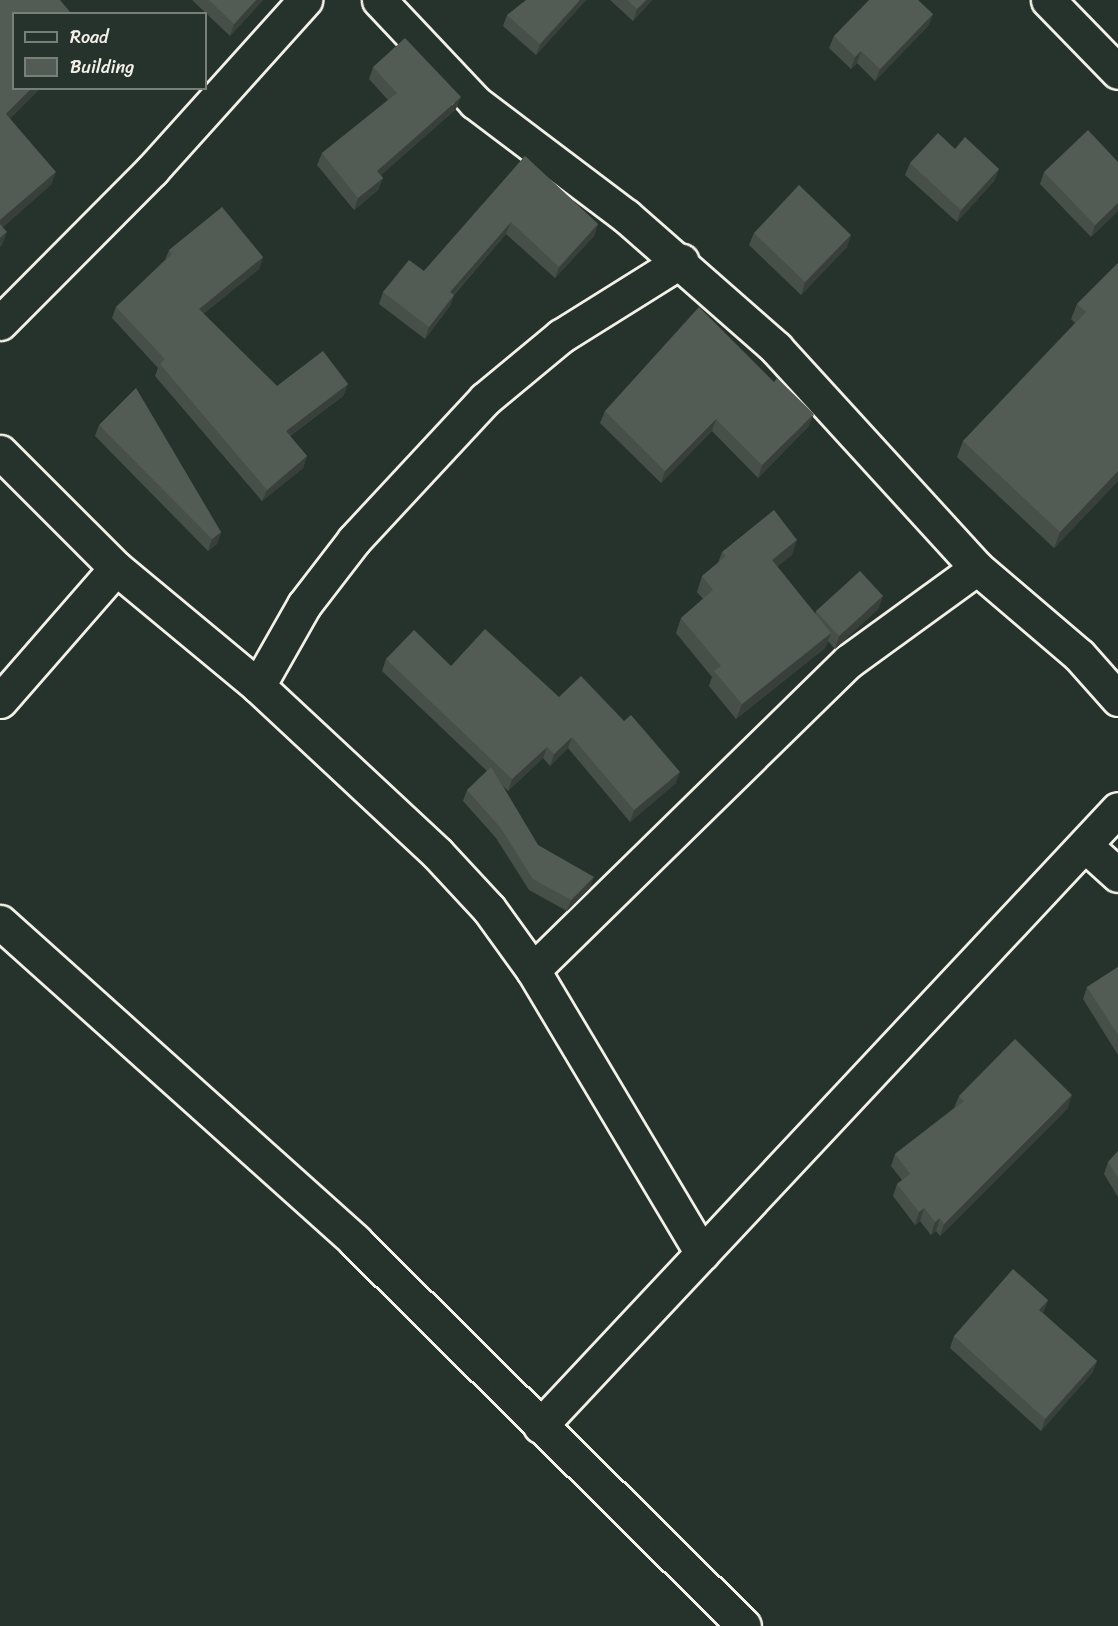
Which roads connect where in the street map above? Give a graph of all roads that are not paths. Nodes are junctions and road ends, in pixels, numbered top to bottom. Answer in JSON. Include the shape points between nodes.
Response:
{"nodes":[{"id":1,"x":305,"y":0,"type":"edge"},
{"id":2,"x":379,"y":0,"type":"edge"},
{"id":3,"x":1048,"y":0,"type":"edge"},
{"id":4,"x":1118,"y":72,"type":"edge"},
{"id":5,"x":681,"y":261,"type":"junction"},
{"id":6,"x":0,"y":323,"type":"edge"},
{"id":7,"x":0,"y":452,"type":"edge"},
{"id":8,"x":116,"y":567,"type":"junction"},
{"id":9,"x":978,"y":568,"type":"junction"},
{"id":10,"x":258,"y":686,"type":"junction"},
{"id":11,"x":1118,"y":699,"type":"edge"},
{"id":12,"x":0,"y":701,"type":"edge"},
{"id":13,"x":1118,"y":809,"type":"edge"},
{"id":14,"x":1086,"y":846,"type":"junction"},
{"id":15,"x":1118,"y":875,"type":"edge"},
{"id":16,"x":0,"y":922,"type":"edge"},
{"id":17,"x":533,"y":970,"type":"junction"},
{"id":18,"x":702,"y":1254,"type":"junction"},
{"id":19,"x":540,"y":1426,"type":"junction"},
{"id":20,"x":744,"y":1626,"type":"edge"}],
"edges":[{"from":1,"to":6,"type":"main road","via":[[152,170]]},
{"from":2,"to":5,"type":"main road","via":[[475,102]]},
{"from":3,"to":4,"type":"main road"},
{"from":5,"to":9,"type":"main road","via":[[776,348]]},
{"from":5,"to":10,"type":"main road","via":[[561,336],[485,399],[354,540],[304,605]]},
{"from":7,"to":8,"type":"main road"},
{"from":8,"to":10,"type":"main road"},
{"from":8,"to":12,"type":"main road"},
{"from":9,"to":11,"type":"main road","via":[[1079,655]]},
{"from":9,"to":17,"type":"main road","via":[[849,661]]},
{"from":10,"to":17,"type":"main road","via":[[437,852],[489,909]]},
{"from":13,"to":14,"type":"main road"},
{"from":14,"to":15,"type":"main road"},
{"from":14,"to":18,"type":"main road"},
{"from":16,"to":19,"type":"main road","via":[[355,1241]]},
{"from":17,"to":18,"type":"main road"},
{"from":18,"to":19,"type":"main road"},
{"from":19,"to":20,"type":"main road"}]}
